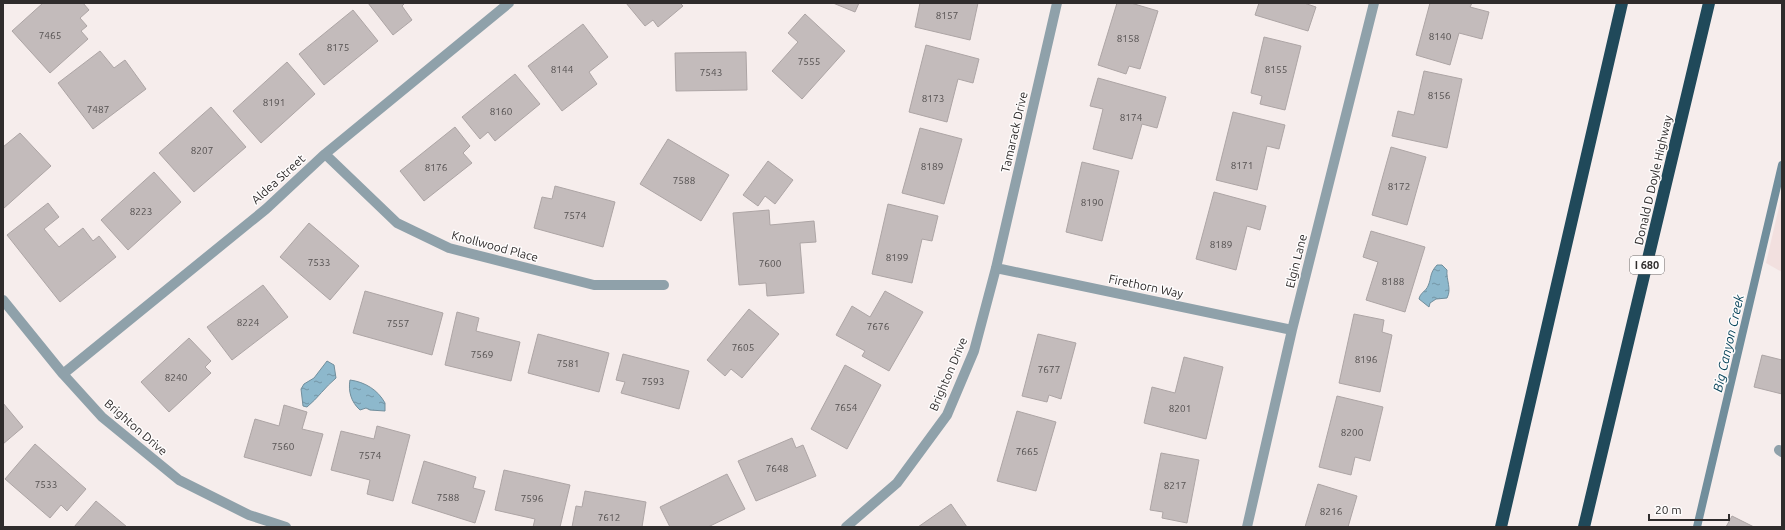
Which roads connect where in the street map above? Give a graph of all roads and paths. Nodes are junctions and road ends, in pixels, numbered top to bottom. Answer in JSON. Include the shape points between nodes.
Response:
{"nodes":[{"id":1,"x":509,"y":3,"type":"edge"},
{"id":2,"x":1057,"y":3,"type":"edge"},
{"id":3,"x":1374,"y":3,"type":"edge"},
{"id":4,"x":1622,"y":3,"type":"edge"},
{"id":5,"x":1710,"y":3,"type":"edge"},
{"id":6,"x":325,"y":154,"type":"junction"},
{"id":7,"x":996,"y":268,"type":"junction"},
{"id":8,"x":664,"y":285,"type":"dead end"},
{"id":9,"x":3,"y":300,"type":"edge"},
{"id":10,"x":1292,"y":330,"type":"junction"},
{"id":11,"x":63,"y":374,"type":"junction"},
{"id":12,"x":286,"y":527,"type":"edge"},
{"id":13,"x":846,"y":527,"type":"edge"},
{"id":14,"x":1247,"y":527,"type":"edge"},
{"id":15,"x":1501,"y":527,"type":"edge"},
{"id":16,"x":1584,"y":527,"type":"edge"}],
"edges":[{"from":1,"to":6,"type":"street","name":"Aldea Street"},
{"from":2,"to":7,"type":"street","name":"Tamarack Drive"},
{"from":3,"to":10,"type":"street","name":"Elgin Lane"},
{"from":4,"to":15,"type":"highway"},
{"from":5,"to":16,"type":"highway","name":"Donald D Doyle Highway","number":"I 680"},
{"from":6,"to":8,"type":"street","name":"Knollwood Place","via":[[397,223],[449,248],[594,285]]},
{"from":6,"to":11,"type":"street","name":"Aldea Street","via":[[266,209]]},
{"from":7,"to":10,"type":"street","name":"Firethorn Way"},
{"from":7,"to":13,"type":"street","name":"Brighton Drive","via":[[974,351],[947,414],[897,483]]},
{"from":9,"to":11,"type":"street","name":"Brighton Drive"},
{"from":10,"to":14,"type":"street","name":"Elgin Lane"},
{"from":11,"to":12,"type":"street","name":"Brighton Drive","via":[[102,417],[179,480],[249,515]]}]}
